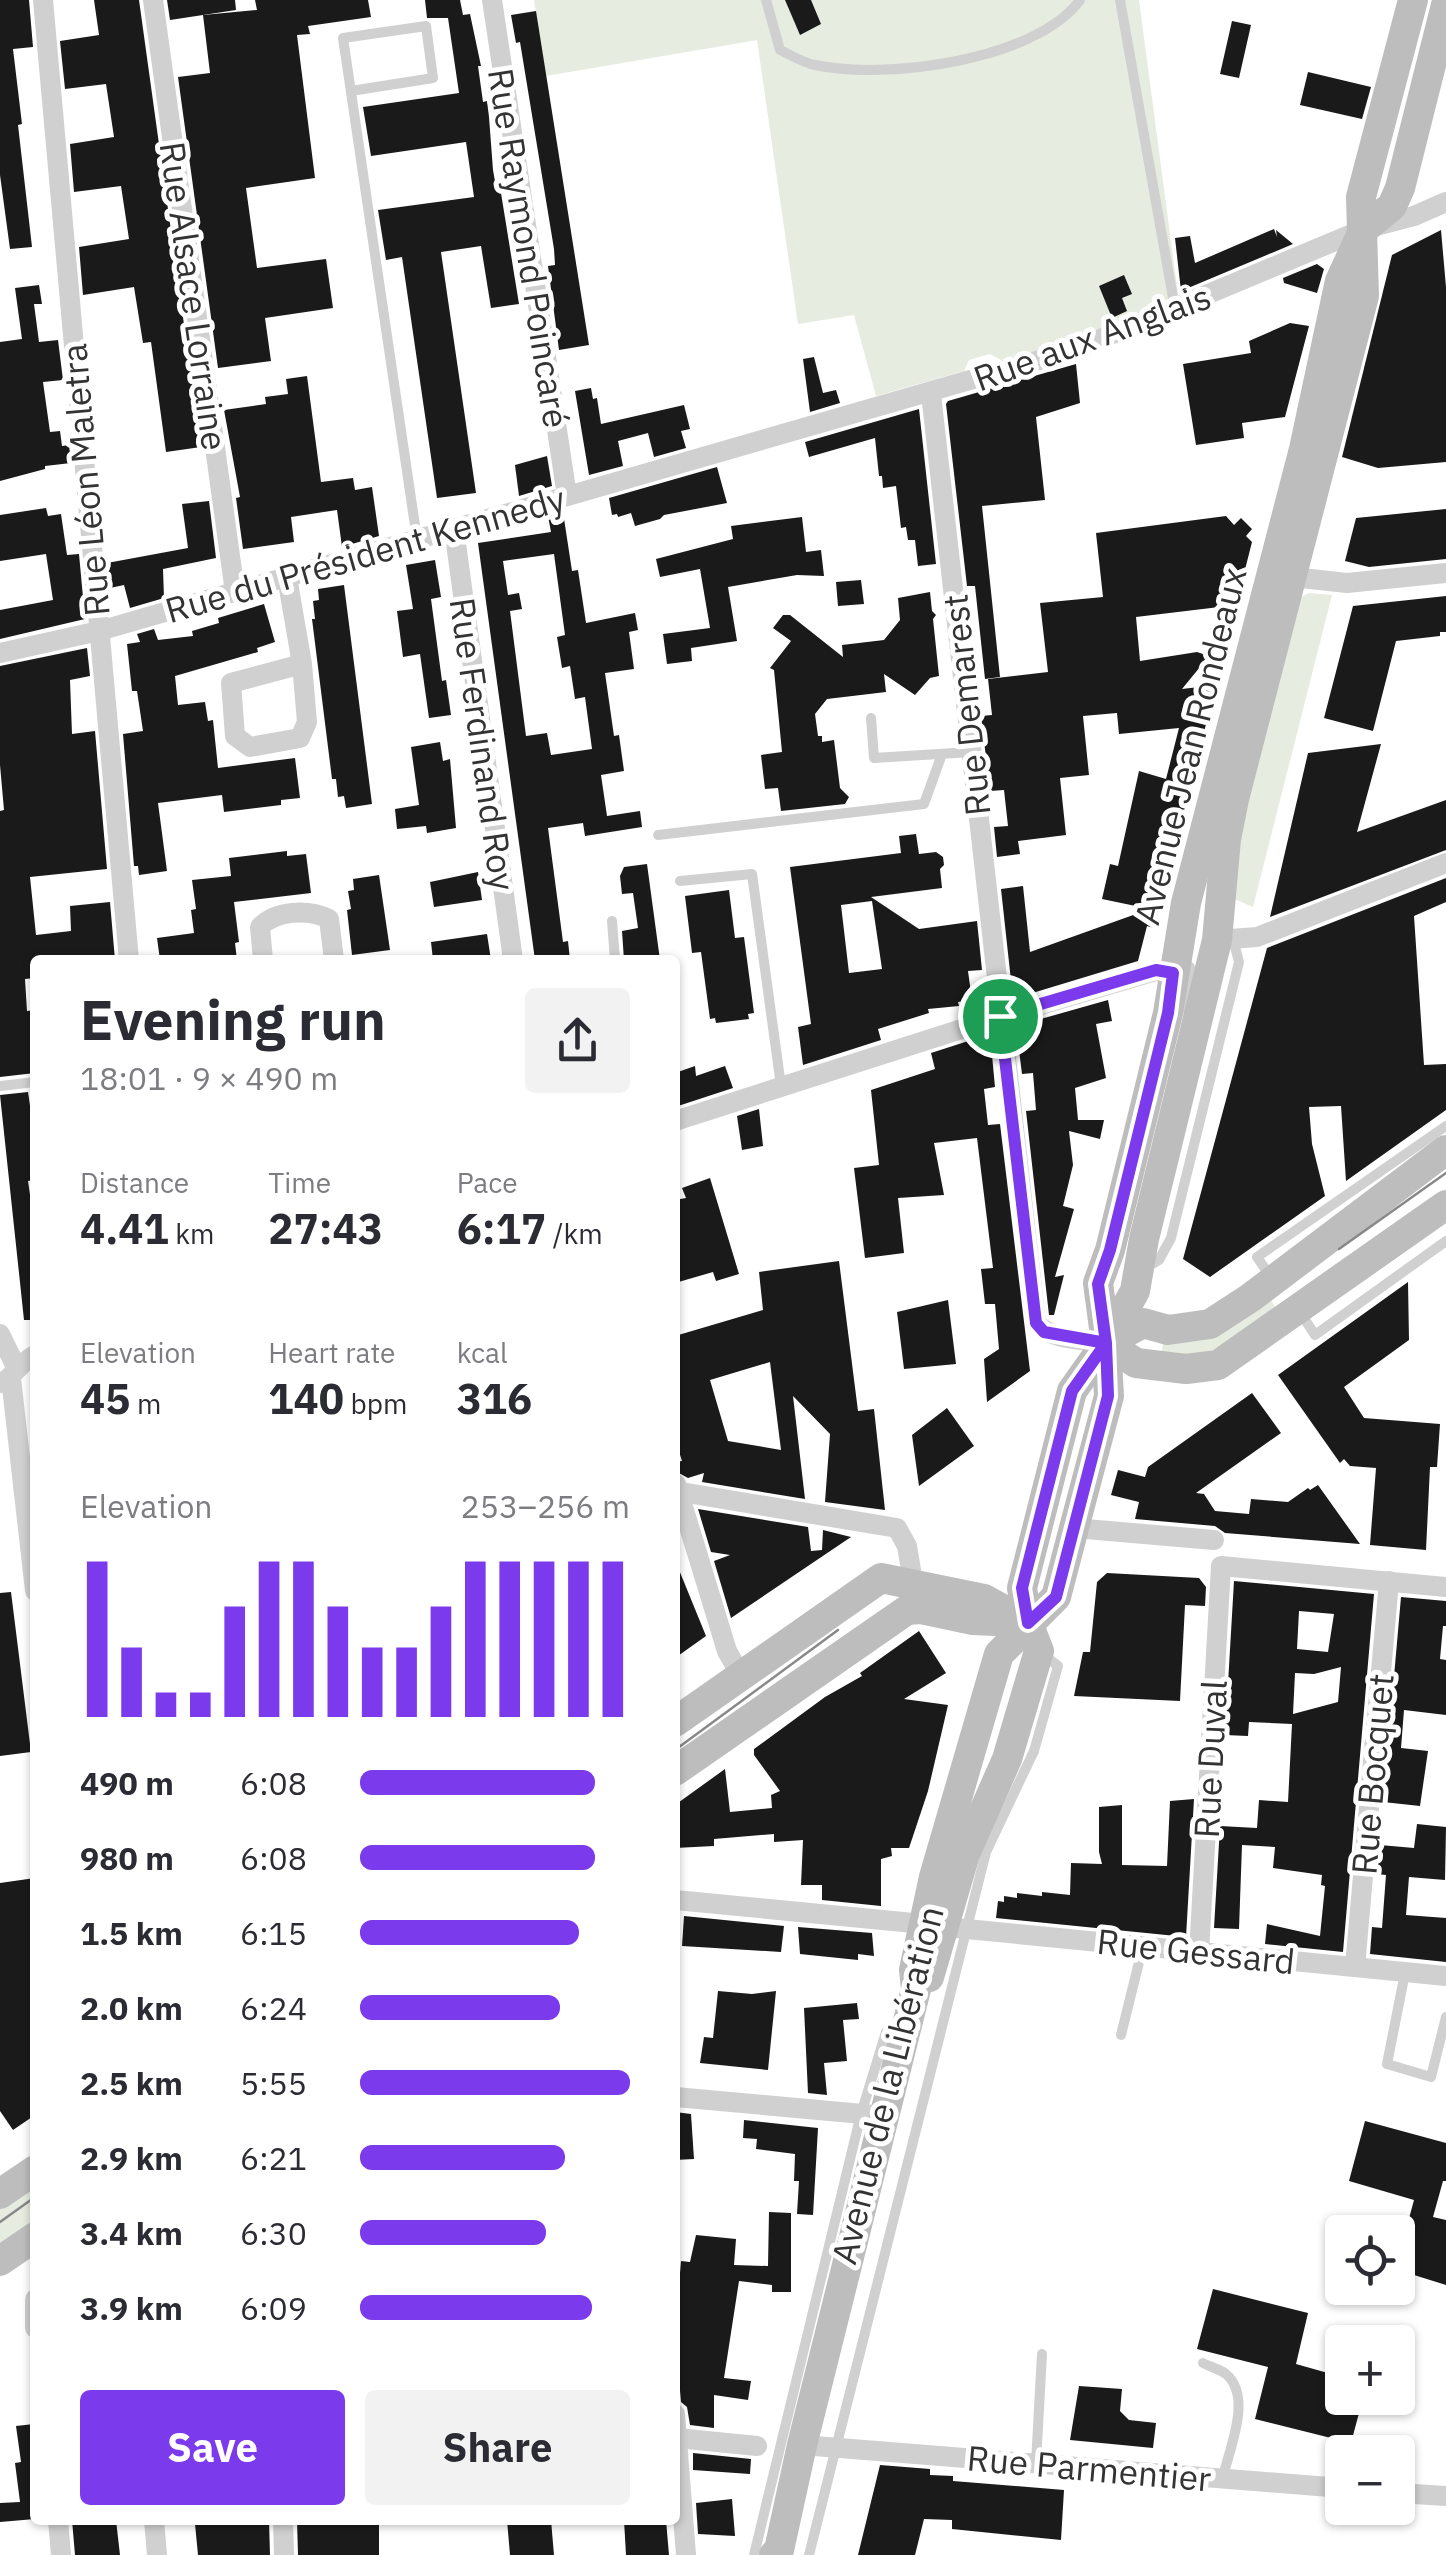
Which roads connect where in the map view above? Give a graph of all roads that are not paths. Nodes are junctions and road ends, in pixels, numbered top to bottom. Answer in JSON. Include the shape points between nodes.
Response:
{"nodes":[{"id":1,"x":42,"y":0,"type":"edge"},
{"id":2,"x":153,"y":0,"type":"edge"},
{"id":3,"x":492,"y":0,"type":"edge"},
{"id":4,"x":766,"y":0,"type":"edge"},
{"id":5,"x":1080,"y":0,"type":"edge"},
{"id":6,"x":1120,"y":0,"type":"edge"},
{"id":7,"x":1413,"y":0,"type":"edge"},
{"id":8,"x":1443,"y":11,"type":"edge"},
{"id":9,"x":350,"y":91,"type":"junction"},
{"id":10,"x":1409,"y":99,"type":"dead end"},
{"id":11,"x":1387,"y":184,"type":"dead end"},
{"id":12,"x":1446,"y":202,"type":"edge"},
{"id":13,"x":1364,"y":229,"type":"junction"},
{"id":14,"x":1175,"y":309,"type":"junction"},
{"id":15,"x":931,"y":394,"type":"junction"},
{"id":16,"x":730,"y":450,"type":"joint"},
{"id":17,"x":567,"y":496,"type":"junction"},
{"id":18,"x":454,"y":529,"type":"junction"},
{"id":19,"x":417,"y":540,"type":"junction"},
{"id":20,"x":1446,"y":573,"type":"edge"},
{"id":21,"x":288,"y":577,"type":"junction"},
{"id":22,"x":1292,"y":577,"type":"junction"},
{"id":23,"x":235,"y":592,"type":"junction"},
{"id":24,"x":99,"y":631,"type":"junction"},
{"id":25,"x":0,"y":653,"type":"edge"},
{"id":26,"x":302,"y":664,"type":"junction"},
{"id":27,"x":871,"y":718,"type":"dead end"},
{"id":28,"x":971,"y":752,"type":"junction"},
{"id":29,"x":942,"y":754,"type":"junction"},
{"id":30,"x":658,"y":835,"type":"dead end"},
{"id":31,"x":1446,"y":862,"type":"edge"},
{"id":32,"x":680,"y":881,"type":"dead end"},
{"id":33,"x":1198,"y":914,"type":"dead end"},
{"id":34,"x":612,"y":921,"type":"dead end"},
{"id":35,"x":1214,"y":942,"type":"junction"},
{"id":36,"x":129,"y":955,"type":"edge"},
{"id":37,"x":263,"y":955,"type":"edge"},
{"id":38,"x":333,"y":955,"type":"edge"},
{"id":39,"x":513,"y":955,"type":"edge"},
{"id":40,"x":615,"y":955,"type":"edge"},
{"id":41,"x":1173,"y":973,"type":"junction"},
{"id":42,"x":1000,"y":1016,"type":"junction"},
{"id":43,"x":30,"y":1083,"type":"edge"},
{"id":44,"x":791,"y":1084,"type":"junction"},
{"id":45,"x":0,"y":1086,"type":"edge"},
{"id":46,"x":680,"y":1119,"type":"edge"},
{"id":47,"x":1446,"y":1126,"type":"edge"},
{"id":48,"x":1153,"y":1146,"type":"dead end"},
{"id":49,"x":1446,"y":1150,"type":"edge"},
{"id":50,"x":1376,"y":1187,"type":"junction"},
{"id":51,"x":1446,"y":1205,"type":"edge"},
{"id":52,"x":1446,"y":1241,"type":"edge"},
{"id":53,"x":1408,"y":1250,"type":"junction"},
{"id":54,"x":1274,"y":1267,"type":"junction"},
{"id":55,"x":1310,"y":1315,"type":"junction"},
{"id":56,"x":0,"y":1334,"type":"edge"},
{"id":57,"x":1106,"y":1343,"type":"junction"},
{"id":58,"x":30,"y":1359,"type":"edge"},
{"id":59,"x":9,"y":1377,"type":"edge"},
{"id":60,"x":680,"y":1487,"type":"edge"},
{"id":61,"x":680,"y":1499,"type":"edge"},
{"id":62,"x":1074,"y":1528,"type":"junction"},
{"id":63,"x":1214,"y":1540,"type":"dead end"},
{"id":64,"x":30,"y":1550,"type":"edge"},
{"id":65,"x":1389,"y":1581,"type":"junction"},
{"id":66,"x":1446,"y":1586,"type":"edge"},
{"id":67,"x":914,"y":1595,"type":"junction"},
{"id":68,"x":1034,"y":1637,"type":"junction"},
{"id":69,"x":741,"y":1676,"type":"junction"},
{"id":70,"x":680,"y":1719,"type":"edge"},
{"id":71,"x":680,"y":1767,"type":"edge"},
{"id":72,"x":680,"y":1900,"type":"edge"},
{"id":73,"x":945,"y":1927,"type":"junction"},
{"id":74,"x":1143,"y":1946,"type":"junction"},
{"id":75,"x":1199,"y":1952,"type":"junction"},
{"id":76,"x":1354,"y":1967,"type":"junction"},
{"id":77,"x":1406,"y":1972,"type":"junction"},
{"id":78,"x":1446,"y":1976,"type":"edge"},
{"id":79,"x":1446,"y":2017,"type":"edge"},
{"id":80,"x":1121,"y":2034,"type":"dead end"},
{"id":81,"x":680,"y":2098,"type":"edge"},
{"id":82,"x":873,"y":2115,"type":"junction"},
{"id":83,"x":30,"y":2173,"type":"edge"},
{"id":84,"x":0,"y":2194,"type":"edge"},
{"id":85,"x":1042,"y":2354,"type":"dead end"},
{"id":86,"x":1203,"y":2364,"type":"dead end"},
{"id":87,"x":680,"y":2438,"type":"edge"},
{"id":88,"x":802,"y":2445,"type":"junction"},
{"id":89,"x":757,"y":2446,"type":"dead end"},
{"id":90,"x":835,"y":2448,"type":"junction"},
{"id":91,"x":1036,"y":2464,"type":"junction"},
{"id":92,"x":680,"y":2477,"type":"edge"},
{"id":93,"x":1222,"y":2478,"type":"junction"},
{"id":94,"x":1325,"y":2487,"type":"edge"},
{"id":95,"x":1415,"y":2493,"type":"edge"},
{"id":96,"x":1446,"y":2496,"type":"edge"},
{"id":97,"x":58,"y":2525,"type":"edge"},
{"id":98,"x":154,"y":2525,"type":"edge"},
{"id":99,"x":283,"y":2525,"type":"edge"},
{"id":100,"x":780,"y":2554,"type":"edge"},
{"id":101,"x":61,"y":2555,"type":"edge"},
{"id":102,"x":156,"y":2555,"type":"edge"},
{"id":103,"x":284,"y":2555,"type":"edge"},
{"id":104,"x":686,"y":2555,"type":"edge"}],
"edges":[{"from":1,"to":24,"type":"street","name":"Rue Léon Maletra"},
{"from":2,"to":23,"type":"street","name":"Rue Alsace Lorraine"},
{"from":3,"to":17,"type":"street","name":"Rue Raymond Poincaré"},
{"from":4,"to":5,"type":"lane","via":[[780,50],[812,65],[865,71],[962,61],[1019,44]]},
{"from":6,"to":14,"type":"lane"},
{"from":7,"to":13,"type":"main road","name":"Avenue Jean Rondeaux","via":[[1361,197]]},
{"from":8,"to":10,"type":"lane","name":"Avenue Jean Rondeaux"},
{"from":8,"to":13,"type":"main road","name":"Avenue Jean Rondeaux","via":[[1400,188],[1392,206]]},
{"from":9,"to":9,"type":"lane","via":[[343,38],[426,26],[432,78]]},
{"from":9,"to":19,"type":"lane"},
{"from":11,"to":13,"type":"lane","name":"Avenue Jean Rondeaux"},
{"from":12,"to":13,"type":"street","name":"Rue aux Anglais"},
{"from":13,"to":14,"type":"street","name":"Rue aux Anglais"},
{"from":13,"to":22,"type":"main road","name":"Avenue Jean Rondeaux","via":[[1364,296]]},
{"from":13,"to":33,"type":"lane","name":"Avenue Jean Rondeaux","via":[[1357,286]]},
{"from":13,"to":41,"type":"main road","name":"Avenue Jean Rondeaux","via":[[1340,281]]},
{"from":14,"to":15,"type":"street","name":"Rue aux Anglais","via":[[1074,350]]},
{"from":15,"to":16,"type":"street","name":"Rue aux Anglais"},
{"from":15,"to":28,"type":"street","name":"Rue Demarest"},
{"from":16,"to":17,"type":"street","name":"Rue du Président Kennedy"},
{"from":17,"to":18,"type":"street","name":"Rue du Président Kennedy"},
{"from":18,"to":19,"type":"street","name":"Rue du Président Kennedy"},
{"from":18,"to":39,"type":"street","name":"Rue Ferdinand Roy"},
{"from":19,"to":21,"type":"street","name":"Rue du Président Kennedy"},
{"from":20,"to":22,"type":"street","via":[[1347,583]]},
{"from":21,"to":23,"type":"street","name":"Rue du Président Kennedy"},
{"from":21,"to":26,"type":"street"},
{"from":22,"to":35,"type":"main road","name":"Avenue Jean Rondeaux","via":[[1226,839]]},
{"from":23,"to":24,"type":"street","name":"Rue du Président Kennedy"},
{"from":24,"to":25,"type":"street","name":"Rue du Président Kennedy"},
{"from":24,"to":36,"type":"street","name":"Rue Léon Maletra"},
{"from":26,"to":26,"type":"street","via":[[231,683],[234,736],[250,747],[300,738],[307,722]]},
{"from":27,"to":29,"type":"lane","via":[[874,758]]},
{"from":28,"to":29,"type":"lane"},
{"from":28,"to":42,"type":"street","name":"Rue Demarest"},
{"from":29,"to":30,"type":"lane","via":[[924,804]]},
{"from":31,"to":35,"type":"street","via":[[1257,937]]},
{"from":32,"to":44,"type":"lane","via":[[752,874]]},
{"from":34,"to":40,"type":"lane"},
{"from":35,"to":48,"type":"lane","name":"Avenue Jean Rondeaux"},
{"from":35,"to":57,"type":"main road","name":"Avenue Jean Rondeaux","via":[[1133,1261],[1136,1291]]},
{"from":37,"to":38,"type":"street","via":[[260,927],[269,918],[312,911],[329,918]]},
{"from":41,"to":42,"type":"street","via":[[1156,970]]},
{"from":41,"to":57,"type":"main road","name":"Avenue Jean Rondeaux","via":[[1098,1284]]},
{"from":42,"to":44,"type":"street"},
{"from":42,"to":57,"type":"street","name":"Rue Demarest","via":[[1036,1323],[1044,1332]]},
{"from":43,"to":45,"type":"lane"},
{"from":44,"to":46,"type":"street"},
{"from":47,"to":50,"type":"lane"},
{"from":49,"to":50,"type":"main road"},
{"from":50,"to":54,"type":"main road"},
{"from":51,"to":53,"type":"main road"},
{"from":52,"to":53,"type":"lane"},
{"from":53,"to":55,"type":"main road"},
{"from":54,"to":55,"type":"main road"},
{"from":54,"to":57,"type":"main road","via":[[1210,1324],[1168,1330],[1143,1322]]},
{"from":55,"to":57,"type":"main road","via":[[1218,1365],[1136,1363]]},
{"from":56,"to":59,"type":"street"},
{"from":57,"to":62,"type":"main road","name":"Avenue de la Libération","via":[[1108,1396]]},
{"from":57,"to":68,"type":"main road","name":"Avenue Jean Rondeaux","via":[[1072,1391],[1022,1588]]},
{"from":58,"to":59,"type":"street"},
{"from":59,"to":64,"type":"street"},
{"from":60,"to":67,"type":"street","via":[[897,1528],[907,1546]]},
{"from":61,"to":69,"type":"street","via":[[726,1651]]},
{"from":62,"to":63,"type":"street"},
{"from":62,"to":68,"type":"main road","name":"Avenue de la Libération","via":[[1056,1597]]},
{"from":65,"to":66,"type":"street"},
{"from":65,"to":75,"type":"street","name":"Rue Duval","via":[[1220,1566]]},
{"from":65,"to":76,"type":"street","name":"Rue Bocquet"},
{"from":67,"to":68,"type":"main road","via":[[984,1599]]},
{"from":67,"to":69,"type":"main road","via":[[888,1577],[874,1581]]},
{"from":67,"to":71,"type":"main road","via":[[899,1614]]},
{"from":68,"to":73,"type":"main road","name":"Avenue de la Libération","via":[[1000,1654],[934,1877]]},
{"from":68,"to":73,"type":"lane","name":"Avenue de la Libération","via":[[1058,1666],[1034,1751]]},
{"from":69,"to":70,"type":"main road"},
{"from":72,"to":73,"type":"street","name":"Rue Gessard"},
{"from":73,"to":74,"type":"street","name":"Rue Gessard"},
{"from":73,"to":82,"type":"main road","name":"Avenue de la Libération","via":[[914,1970],[905,2031]]},
{"from":73,"to":90,"type":"lane","name":"Avenue de la Libération"},
{"from":74,"to":75,"type":"street","name":"Rue Gessard"},
{"from":74,"to":80,"type":"lane"},
{"from":75,"to":76,"type":"street","name":"Rue Gessard"},
{"from":76,"to":77,"type":"street","name":"Rue Gessard"},
{"from":77,"to":78,"type":"street","name":"Rue Gessard"},
{"from":77,"to":79,"type":"lane","via":[[1386,2064],[1431,2077]]},
{"from":81,"to":82,"type":"street"},
{"from":82,"to":88,"type":"main road","name":"Avenue de la Libération"},
{"from":82,"to":100,"type":"lane","name":"Avenue de la Libération"},
{"from":83,"to":84,"type":"main road"},
{"from":85,"to":91,"type":"lane"},
{"from":86,"to":93,"type":"lane","via":[[1226,2374],[1237,2389],[1239,2410]]},
{"from":87,"to":89,"type":"street"},
{"from":88,"to":90,"type":"street","name":"Rue Parmentier"},
{"from":88,"to":100,"type":"main road","name":"Avenue de la Libération"},
{"from":90,"to":91,"type":"street","name":"Rue Parmentier"},
{"from":90,"to":100,"type":"lane","name":"Avenue de la Libération"},
{"from":91,"to":93,"type":"street","name":"Rue Parmentier"},
{"from":92,"to":104,"type":"street"},
{"from":93,"to":94,"type":"street","name":"Rue Parmentier"},
{"from":95,"to":96,"type":"street"},
{"from":97,"to":101,"type":"street"},
{"from":98,"to":102,"type":"street"},
{"from":99,"to":103,"type":"street"}]}
